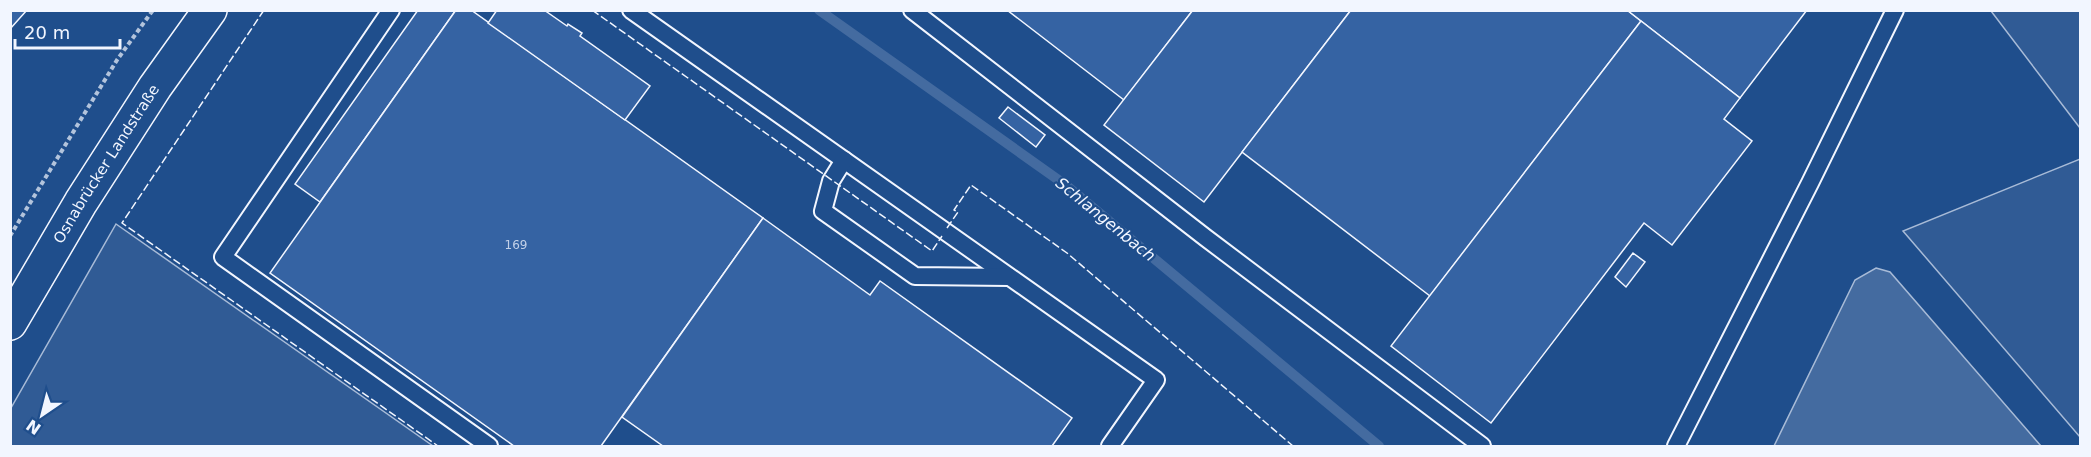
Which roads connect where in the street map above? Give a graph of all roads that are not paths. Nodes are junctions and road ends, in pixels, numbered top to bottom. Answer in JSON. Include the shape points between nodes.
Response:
{"nodes":[{"id":1,"x":210,"y":10,"type":"edge"},
{"id":2,"x":391,"y":10,"type":"edge"},
{"id":3,"x":630,"y":10,"type":"edge"},
{"id":4,"x":912,"y":10,"type":"edge"},
{"id":5,"x":1895,"y":10,"type":"edge"},
{"id":6,"x":844,"y":160,"type":"junction"},
{"id":7,"x":1009,"y":277,"type":"junction"},
{"id":8,"x":10,"y":323,"type":"edge"},
{"id":9,"x":489,"y":447,"type":"edge"},
{"id":10,"x":1110,"y":447,"type":"edge"},
{"id":11,"x":1482,"y":447,"type":"edge"},
{"id":12,"x":1676,"y":447,"type":"edge"}],
"edges":[{"from":1,"to":8,"type":"street","name":"Osnabrücker Landstraße","via":[[81,202]]},
{"from":2,"to":9,"type":"lane","via":[[224,257]]},
{"from":3,"to":6,"type":"lane"},
{"from":4,"to":11,"type":"lane"},
{"from":5,"to":12,"type":"lane"},
{"from":6,"to":7,"type":"lane"},
{"from":6,"to":7,"type":"lane","via":[[831,181],[823,211],[915,276]]},
{"from":7,"to":10,"type":"lane","via":[[1156,380]]}]}
